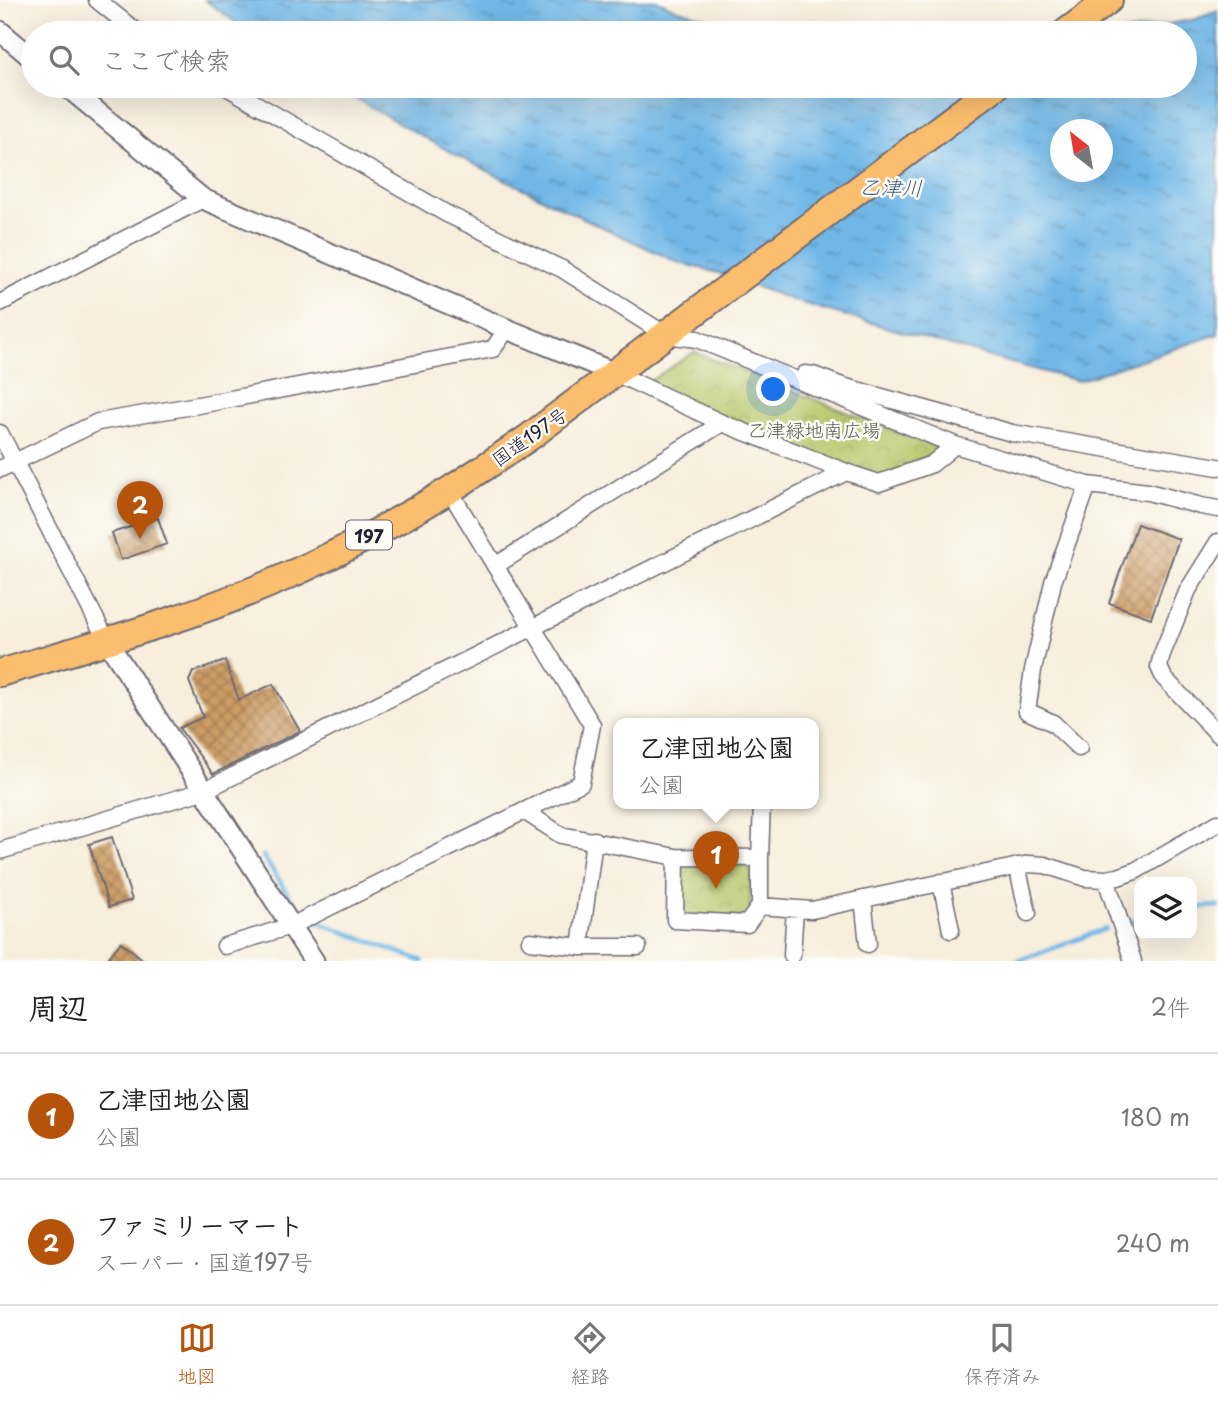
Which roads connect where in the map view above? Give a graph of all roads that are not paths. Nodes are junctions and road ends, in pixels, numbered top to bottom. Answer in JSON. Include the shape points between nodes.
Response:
{"nodes":[{"id":1,"x":97,"y":0,"type":"edge"},
{"id":2,"x":1109,"y":0,"type":"edge"},
{"id":3,"x":123,"y":21,"type":"edge"},
{"id":4,"x":1081,"y":21,"type":"edge"},
{"id":5,"x":0,"y":32,"type":"edge"},
{"id":6,"x":21,"y":49,"type":"edge"},
{"id":7,"x":81,"y":98,"type":"edge"},
{"id":8,"x":246,"y":98,"type":"edge"},
{"id":9,"x":980,"y":98,"type":"edge"},
{"id":10,"x":203,"y":199,"type":"junction"},
{"id":11,"x":0,"y":303,"type":"edge"},
{"id":12,"x":507,"y":329,"type":"junction"},
{"id":13,"x":666,"y":335,"type":"junction"},
{"id":14,"x":775,"y":370,"type":"junction"},
{"id":15,"x":615,"y":373,"type":"junction"},
{"id":16,"x":722,"y":423,"type":"junction"},
{"id":17,"x":0,"y":433,"type":"edge"},
{"id":18,"x":955,"y":445,"type":"junction"},
{"id":19,"x":7,"y":465,"type":"edge"},
{"id":20,"x":1218,"y":467,"type":"edge"},
{"id":21,"x":846,"y":472,"type":"junction"},
{"id":22,"x":1088,"y":485,"type":"junction"},
{"id":23,"x":449,"y":490,"type":"junction"},
{"id":24,"x":1218,"y":509,"type":"edge"},
{"id":25,"x":1218,"y":542,"type":"edge"},
{"id":26,"x":495,"y":566,"type":"junction"},
{"id":27,"x":533,"y":628,"type":"junction"},
{"id":28,"x":107,"y":641,"type":"junction"},
{"id":29,"x":0,"y":673,"type":"edge"},
{"id":30,"x":1218,"y":734,"type":"edge"},
{"id":31,"x":1079,"y":748,"type":"dead end"},
{"id":32,"x":203,"y":791,"type":"junction"},
{"id":33,"x":762,"y":809,"type":"edge"},
{"id":34,"x":524,"y":811,"type":"junction"},
{"id":35,"x":1218,"y":823,"type":"edge"},
{"id":36,"x":594,"y":840,"type":"junction"},
{"id":37,"x":0,"y":851,"type":"edge"},
{"id":38,"x":676,"y":856,"type":"junction"},
{"id":39,"x":760,"y":858,"type":"junction"},
{"id":40,"x":1017,"y":866,"type":"junction"},
{"id":41,"x":1106,"y":879,"type":"junction"},
{"id":42,"x":941,"y":882,"type":"junction"},
{"id":43,"x":863,"y":899,"type":"junction"},
{"id":44,"x":760,"y":906,"type":"junction"},
{"id":45,"x":796,"y":909,"type":"junction"},
{"id":46,"x":1028,"y":913,"type":"dead end"},
{"id":47,"x":291,"y":926,"type":"junction"},
{"id":48,"x":951,"y":930,"type":"dead end"},
{"id":49,"x":530,"y":941,"type":"dead end"},
{"id":50,"x":868,"y":944,"type":"dead end"},
{"id":51,"x":225,"y":946,"type":"dead end"},
{"id":52,"x":580,"y":947,"type":"junction"},
{"id":53,"x":638,"y":947,"type":"dead end"},
{"id":54,"x":792,"y":955,"type":"dead end"},
{"id":55,"x":314,"y":961,"type":"edge"},
{"id":56,"x":1132,"y":961,"type":"edge"}],
"edges":[{"from":1,"to":3,"type":"street"},
{"from":2,"to":4,"type":"highway"},
{"from":5,"to":6,"type":"street"},
{"from":7,"to":10,"type":"street"},
{"from":8,"to":13,"type":"street","via":[[447,214],[562,269]]},
{"from":9,"to":13,"type":"highway","name":"国道197号","number":"197"},
{"from":10,"to":11,"type":"street"},
{"from":10,"to":12,"type":"street"},
{"from":12,"to":15,"type":"street"},
{"from":12,"to":19,"type":"street","via":[[493,349],[98,422]]},
{"from":13,"to":14,"type":"street","via":[[697,339]]},
{"from":13,"to":15,"type":"highway","name":"国道197号","number":"197"},
{"from":14,"to":18,"type":"street"},
{"from":14,"to":20,"type":"street","via":[[813,374],[1012,433]]},
{"from":15,"to":16,"type":"street"},
{"from":15,"to":23,"type":"highway","name":"国道197号","number":"197"},
{"from":16,"to":21,"type":"street"},
{"from":16,"to":26,"type":"street"},
{"from":17,"to":19,"type":"street"},
{"from":18,"to":21,"type":"street","via":[[932,464],[879,483]]},
{"from":18,"to":22,"type":"street"},
{"from":19,"to":28,"type":"street"},
{"from":21,"to":27,"type":"street"},
{"from":22,"to":24,"type":"street","via":[[1148,492]]},
{"from":22,"to":31,"type":"street","via":[[1054,582],[1027,711],[1054,723]]},
{"from":23,"to":26,"type":"street"},
{"from":23,"to":28,"type":"highway","name":"国道197号","number":"197","via":[[277,580]]},
{"from":25,"to":30,"type":"street","via":[[1188,590],[1159,667],[1164,678]]},
{"from":26,"to":27,"type":"street"},
{"from":27,"to":32,"type":"street"},
{"from":27,"to":34,"type":"street","via":[[592,725],[580,783]]},
{"from":28,"to":29,"type":"highway","name":"国道197号","number":"197"},
{"from":28,"to":32,"type":"street"},
{"from":32,"to":37,"type":"street"},
{"from":32,"to":47,"type":"street"},
{"from":33,"to":39,"type":"street"},
{"from":34,"to":36,"type":"street","via":[[561,835]]},
{"from":34,"to":47,"type":"street"},
{"from":35,"to":41,"type":"street","via":[[1127,875]]},
{"from":36,"to":38,"type":"street"},
{"from":36,"to":52,"type":"street"},
{"from":38,"to":39,"type":"street"},
{"from":38,"to":44,"type":"street","via":[[676,920],[747,924]]},
{"from":39,"to":44,"type":"street"},
{"from":40,"to":41,"type":"street","via":[[1038,864],[1084,878]]},
{"from":40,"to":42,"type":"street"},
{"from":40,"to":46,"type":"street"},
{"from":41,"to":56,"type":"street"},
{"from":42,"to":43,"type":"street"},
{"from":42,"to":48,"type":"street"},
{"from":43,"to":45,"type":"street","via":[[812,911]]},
{"from":43,"to":50,"type":"street"},
{"from":44,"to":45,"type":"street"},
{"from":45,"to":54,"type":"street"},
{"from":47,"to":51,"type":"street"},
{"from":47,"to":55,"type":"street"},
{"from":49,"to":52,"type":"street"},
{"from":52,"to":53,"type":"street"}]}
